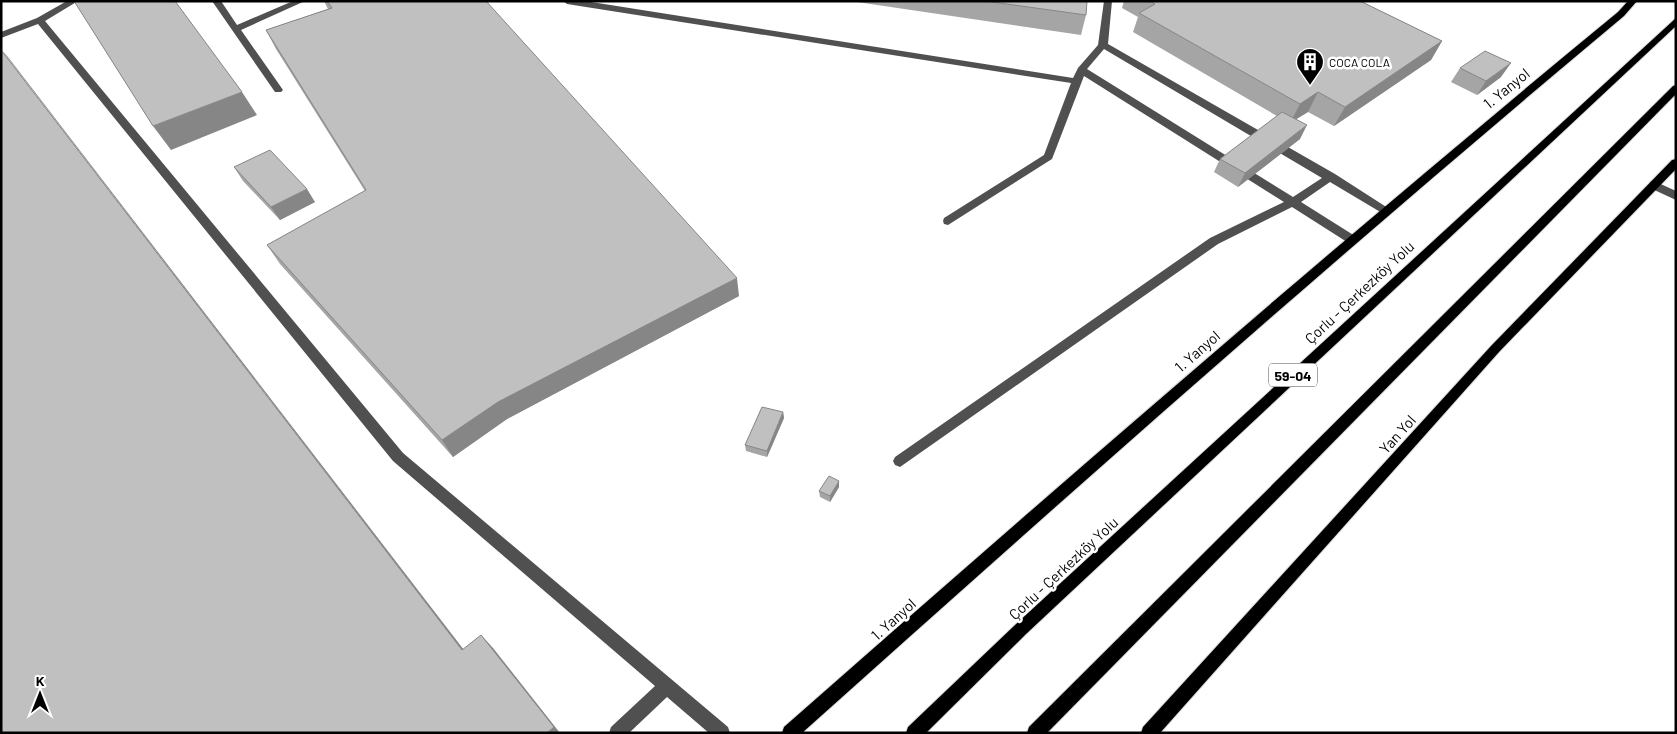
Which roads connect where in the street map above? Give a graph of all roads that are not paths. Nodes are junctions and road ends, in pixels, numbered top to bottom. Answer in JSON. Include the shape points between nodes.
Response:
{"nodes":[{"id":1,"x":74,"y":1,"type":"edge"},
{"id":2,"x":216,"y":1,"type":"edge"},
{"id":3,"x":301,"y":1,"type":"edge"},
{"id":4,"x":567,"y":1,"type":"edge"},
{"id":5,"x":1108,"y":1,"type":"edge"},
{"id":6,"x":1633,"y":1,"type":"edge"},
{"id":7,"x":40,"y":20,"type":"junction"},
{"id":8,"x":1676,"y":21,"type":"edge"},
{"id":9,"x":235,"y":29,"type":"junction"},
{"id":10,"x":1,"y":35,"type":"edge"},
{"id":11,"x":1103,"y":45,"type":"junction"},
{"id":12,"x":1081,"y":70,"type":"junction"},
{"id":13,"x":1076,"y":81,"type":"junction"},
{"id":14,"x":1676,"y":88,"type":"edge"},
{"id":15,"x":278,"y":90,"type":"dead end"},
{"id":16,"x":1676,"y":162,"type":"edge"},
{"id":17,"x":1331,"y":177,"type":"junction"},
{"id":18,"x":1654,"y":185,"type":"junction"},
{"id":19,"x":1676,"y":196,"type":"edge"},
{"id":20,"x":1292,"y":203,"type":"junction"},
{"id":21,"x":1386,"y":210,"type":"junction"},
{"id":22,"x":948,"y":221,"type":"dead end"},
{"id":23,"x":1351,"y":240,"type":"junction"},
{"id":24,"x":900,"y":461,"type":"dead end"},
{"id":25,"x":667,"y":686,"type":"junction"},
{"id":26,"x":617,"y":733,"type":"edge"},
{"id":27,"x":722,"y":733,"type":"edge"},
{"id":28,"x":790,"y":733,"type":"edge"},
{"id":29,"x":914,"y":733,"type":"edge"},
{"id":30,"x":1035,"y":733,"type":"edge"},
{"id":31,"x":1149,"y":733,"type":"edge"}],
"edges":[{"from":1,"to":7,"type":"street"},
{"from":2,"to":9,"type":"street"},
{"from":3,"to":9,"type":"street"},
{"from":4,"to":13,"type":"street"},
{"from":5,"to":11,"type":"street"},
{"from":6,"to":21,"type":"main road","name":"1. Yanyol"},
{"from":7,"to":10,"type":"street"},
{"from":7,"to":25,"type":"street","via":[[398,457]]},
{"from":8,"to":29,"type":"main road","name":"Çorlu - Çerkezköy Yolu","number":"59-04"},
{"from":9,"to":15,"type":"street"},
{"from":11,"to":12,"type":"street"},
{"from":11,"to":17,"type":"street"},
{"from":12,"to":13,"type":"street"},
{"from":12,"to":20,"type":"street"},
{"from":13,"to":22,"type":"street","via":[[1048,157]]},
{"from":14,"to":30,"type":"main road"},
{"from":16,"to":18,"type":"main road","name":"Yan Yol"},
{"from":17,"to":20,"type":"street"},
{"from":17,"to":21,"type":"street"},
{"from":18,"to":19,"type":"street"},
{"from":18,"to":31,"type":"main road","name":"Yan Yol","via":[[1495,350]]},
{"from":20,"to":23,"type":"street"},
{"from":20,"to":24,"type":"street","via":[[1214,241]]},
{"from":21,"to":23,"type":"main road","name":"1. Yanyol"},
{"from":23,"to":28,"type":"main road","name":"1. Yanyol","via":[[1146,416]]},
{"from":25,"to":26,"type":"street"},
{"from":25,"to":27,"type":"street"}]}
